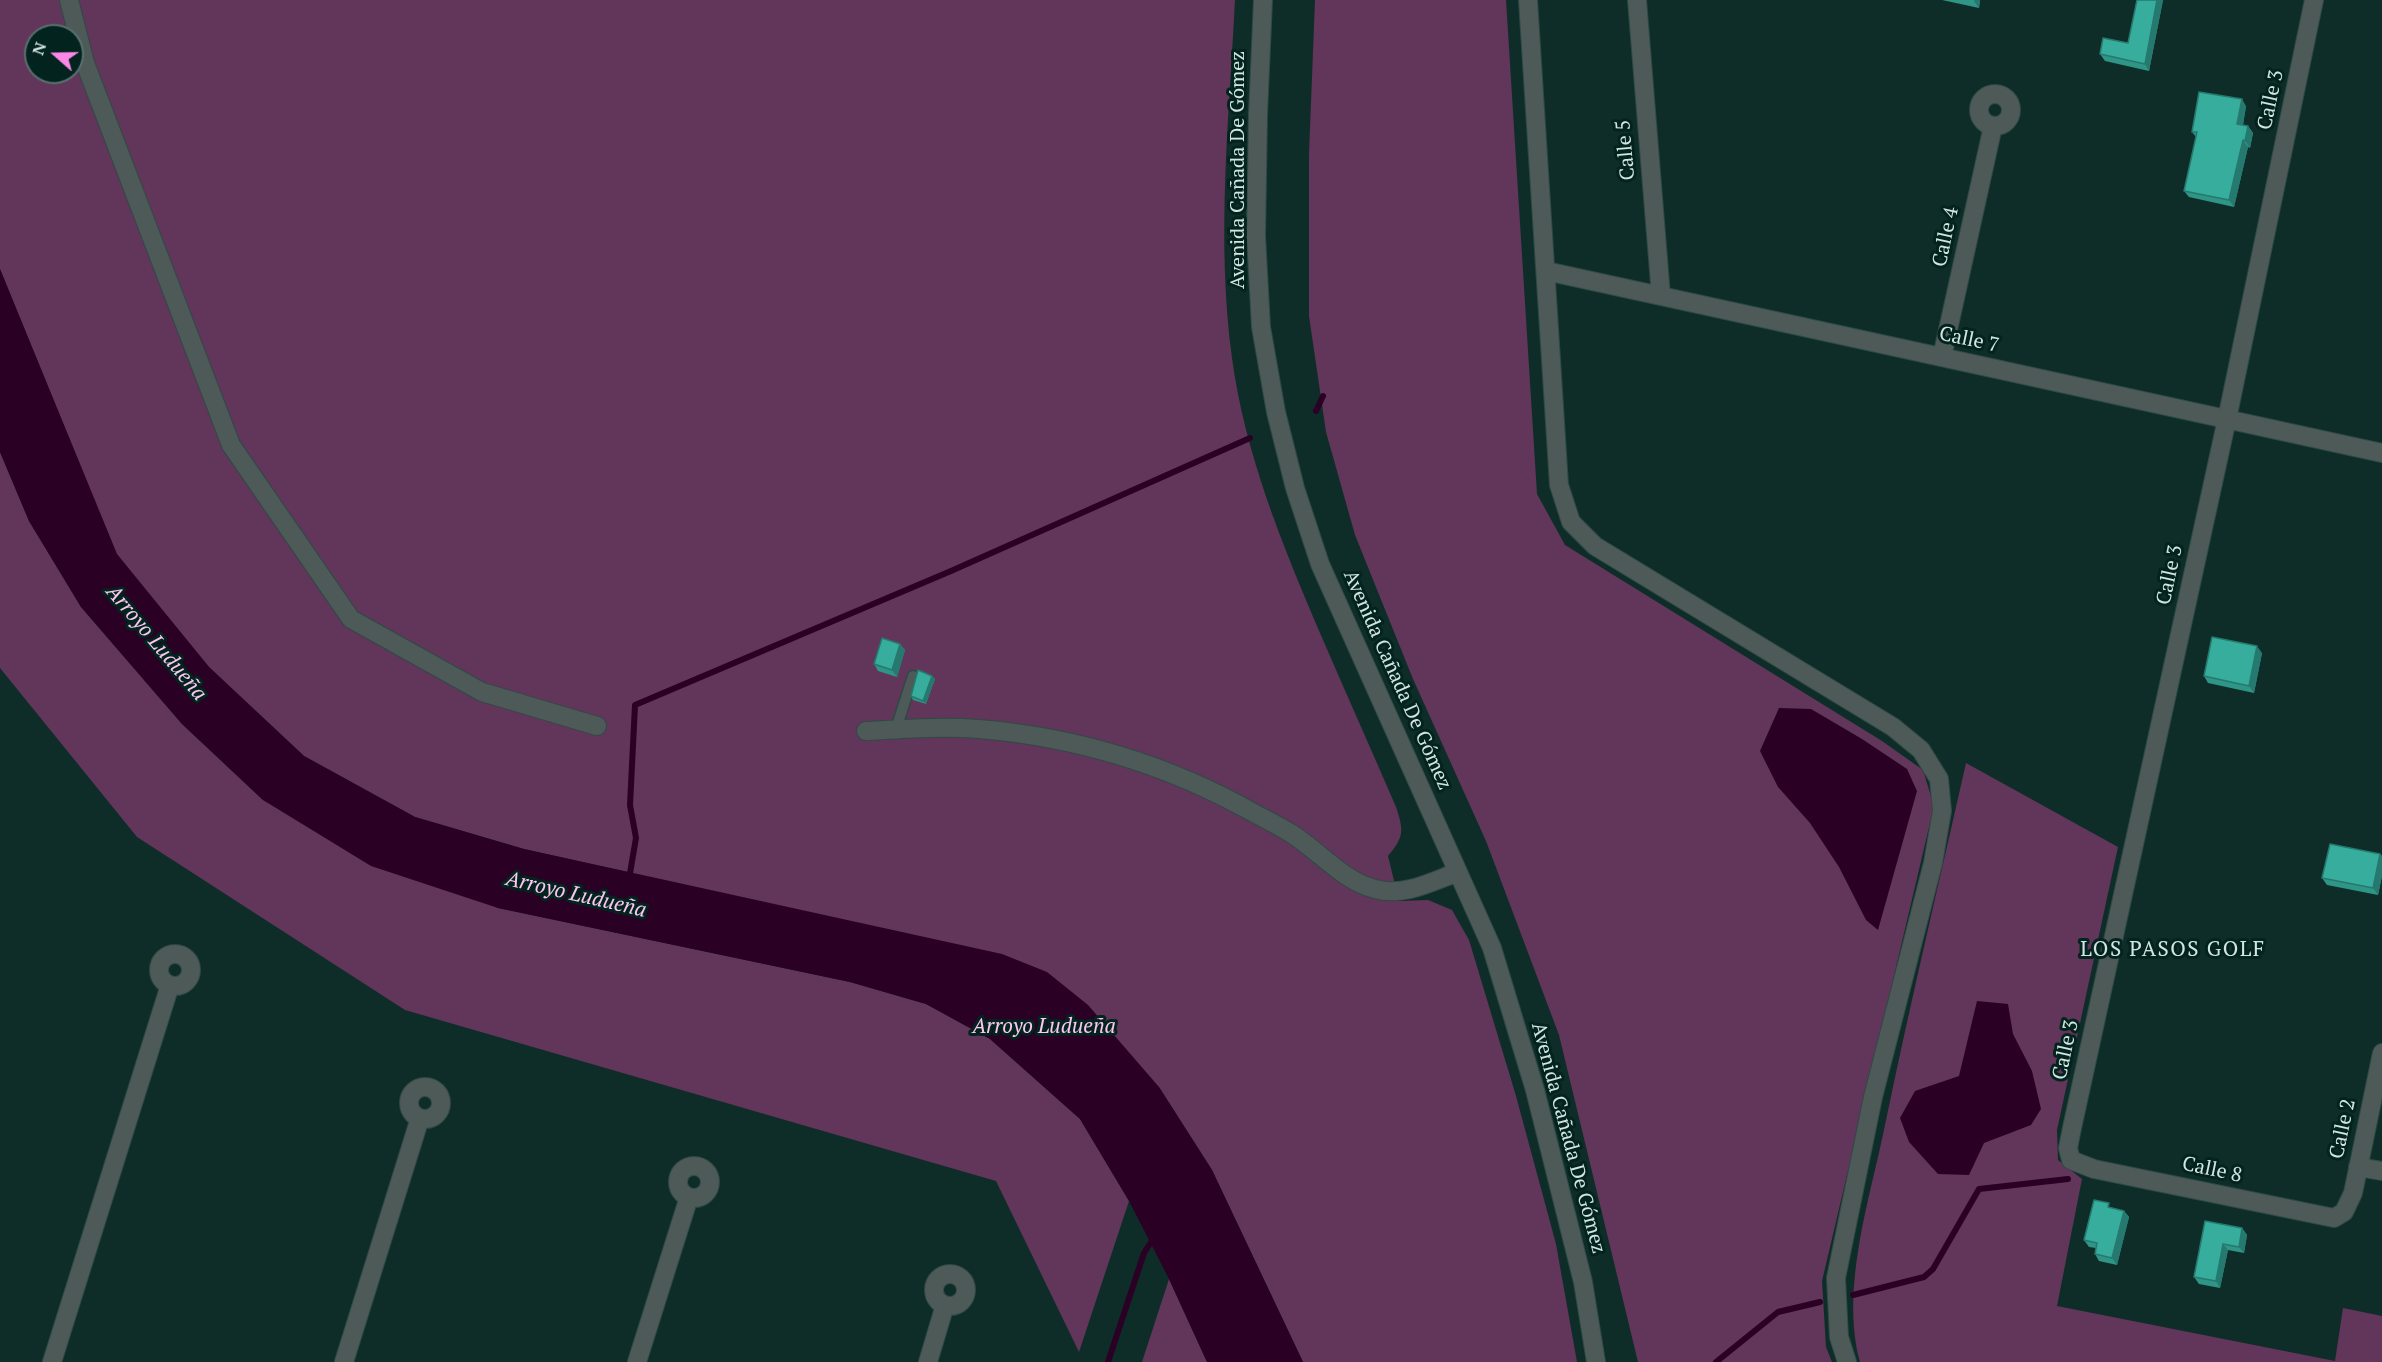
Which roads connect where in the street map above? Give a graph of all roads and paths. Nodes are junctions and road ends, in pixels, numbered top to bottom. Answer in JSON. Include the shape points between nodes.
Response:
{"nodes":[{"id":1,"x":69,"y":0,"type":"edge"},
{"id":2,"x":1263,"y":0,"type":"edge"},
{"id":3,"x":1528,"y":0,"type":"edge"},
{"id":4,"x":1637,"y":0,"type":"edge"},
{"id":5,"x":2314,"y":0,"type":"edge"},
{"id":6,"x":1993,"y":126,"type":"dead end"},
{"id":7,"x":1546,"y":271,"type":"junction"},
{"id":8,"x":1661,"y":296,"type":"junction"},
{"id":9,"x":1942,"y":357,"type":"junction"},
{"id":10,"x":2227,"y":419,"type":"junction"},
{"id":11,"x":2382,"y":453,"type":"edge"},
{"id":12,"x":913,"y":676,"type":"dead end"},
{"id":13,"x":597,"y":726,"type":"dead end"},
{"id":14,"x":896,"y":729,"type":"junction"},
{"id":15,"x":866,"y":731,"type":"dead end"},
{"id":16,"x":1458,"y":872,"type":"junction"},
{"id":17,"x":170,"y":985,"type":"dead end"},
{"id":18,"x":2382,"y":1053,"type":"edge"},
{"id":19,"x":420,"y":1118,"type":"dead end"},
{"id":20,"x":2071,"y":1160,"type":"joint"},
{"id":21,"x":2358,"y":1167,"type":"junction"},
{"id":22,"x":2382,"y":1171,"type":"edge"},
{"id":23,"x":689,"y":1197,"type":"dead end"},
{"id":24,"x":2344,"y":1212,"type":"joint"},
{"id":25,"x":945,"y":1305,"type":"dead end"},
{"id":26,"x":52,"y":1362,"type":"edge"},
{"id":27,"x":344,"y":1362,"type":"edge"},
{"id":28,"x":637,"y":1362,"type":"edge"},
{"id":29,"x":927,"y":1362,"type":"edge"},
{"id":30,"x":1596,"y":1362,"type":"edge"},
{"id":31,"x":1847,"y":1362,"type":"edge"}],
"edges":[{"from":1,"to":13,"type":"street","via":[[85,63],[231,445],[351,619],[482,692]]},
{"from":2,"to":16,"type":"street","name":"Avenida Cañada De Gómez","via":[[1256,236],[1261,327],[1276,412],[1320,564]]},
{"from":3,"to":7,"type":"street"},
{"from":4,"to":8,"type":"street","name":"Calle 5"},
{"from":5,"to":10,"type":"street","name":"Calle 3"},
{"from":6,"to":9,"type":"street","name":"Calle 4"},
{"from":7,"to":8,"type":"street","name":"Calle 7"},
{"from":7,"to":31,"type":"street","via":[[1559,485],[1571,522],[1595,546],[1893,727],[1921,750],[1939,779],[1942,811],[1933,862],[1873,1097],[1836,1278],[1839,1337]]},
{"from":8,"to":9,"type":"street","name":"Calle 7"},
{"from":9,"to":10,"type":"street","name":"Calle 7"},
{"from":10,"to":11,"type":"street","name":"Calle 7"},
{"from":10,"to":20,"type":"street","name":"Calle 3","via":[[2072,1128],[2068,1148]]},
{"from":12,"to":14,"type":"lane"},
{"from":14,"to":15,"type":"street"},
{"from":14,"to":16,"type":"street","via":[[936,728],[1047,737],[1117,754],[1235,803],[1292,834],[1351,878],[1375,889],[1406,891]]},
{"from":16,"to":30,"type":"street","name":"Avenida Cañada De Gómez","via":[[1492,948],[1535,1090],[1583,1282]]},
{"from":17,"to":26,"type":"street"},
{"from":18,"to":21,"type":"street","name":"Calle 2"},
{"from":19,"to":27,"type":"street"},
{"from":20,"to":24,"type":"street","name":"Calle 8","via":[[2094,1169],[2321,1216],[2334,1218]]},
{"from":21,"to":22,"type":"street"},
{"from":21,"to":24,"type":"street","name":"Calle 2"},
{"from":23,"to":28,"type":"street"},
{"from":25,"to":29,"type":"street"}]}
